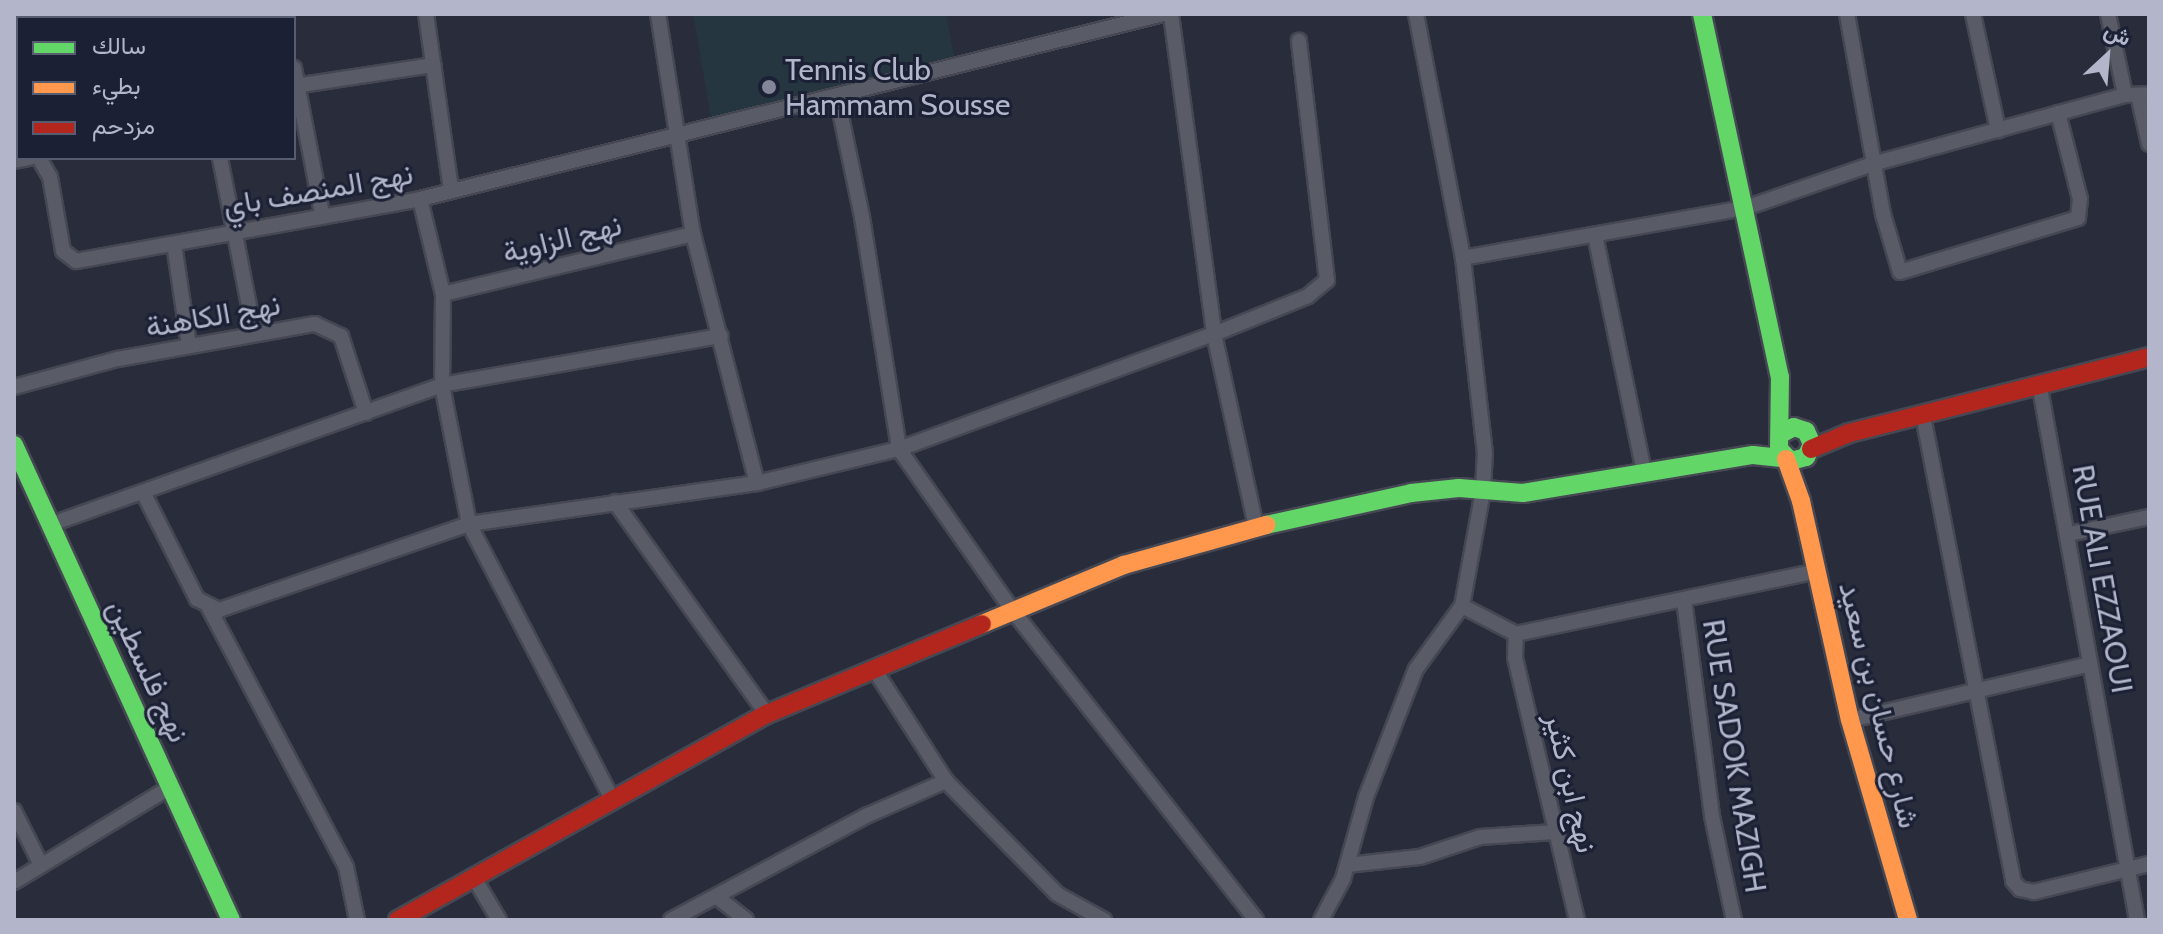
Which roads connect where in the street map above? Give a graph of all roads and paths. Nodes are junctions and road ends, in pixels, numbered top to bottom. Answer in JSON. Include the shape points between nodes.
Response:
{"nodes":[{"id":1,"x":426,"y":14,"type":"edge"},
{"id":2,"x":658,"y":14,"type":"edge"},
{"id":3,"x":1163,"y":14,"type":"edge"},
{"id":4,"x":1171,"y":14,"type":"edge"},
{"id":5,"x":1416,"y":14,"type":"edge"},
{"id":6,"x":1702,"y":14,"type":"edge"},
{"id":7,"x":1847,"y":14,"type":"edge"},
{"id":8,"x":1973,"y":14,"type":"edge"},
{"id":9,"x":2108,"y":14,"type":"edge"},
{"id":10,"x":1299,"y":41,"type":"dead end"},
{"id":11,"x":433,"y":65,"type":"junction"},
{"id":12,"x":296,"y":86,"type":"edge"},
{"id":13,"x":296,"y":91,"type":"edge"},
{"id":14,"x":2137,"y":95,"type":"edge"},
{"id":15,"x":837,"y":97,"type":"junction"},
{"id":16,"x":2058,"y":113,"type":"junction"},
{"id":17,"x":1998,"y":130,"type":"junction"},
{"id":18,"x":680,"y":139,"type":"junction"},
{"id":19,"x":2149,"y":144,"type":"edge"},
{"id":20,"x":40,"y":160,"type":"edge"},
{"id":21,"x":220,"y":160,"type":"edge"},
{"id":22,"x":1876,"y":163,"type":"junction"},
{"id":23,"x":451,"y":190,"type":"junction"},
{"id":24,"x":420,"y":199,"type":"junction"},
{"id":25,"x":1745,"y":208,"type":"junction"},
{"id":26,"x":322,"y":214,"type":"junction"},
{"id":27,"x":233,"y":233,"type":"junction"},
{"id":28,"x":693,"y":234,"type":"junction"},
{"id":29,"x":1595,"y":235,"type":"junction"},
{"id":30,"x":174,"y":244,"type":"junction"},
{"id":31,"x":1463,"y":258,"type":"junction"},
{"id":32,"x":443,"y":294,"type":"junction"},
{"id":33,"x":254,"y":331,"type":"junction"},
{"id":34,"x":1214,"y":334,"type":"junction"},
{"id":35,"x":721,"y":336,"type":"junction"},
{"id":36,"x":189,"y":345,"type":"junction"},
{"id":37,"x":2149,"y":357,"type":"edge"},
{"id":38,"x":1780,"y":377,"type":"junction"},
{"id":39,"x":442,"y":385,"type":"junction"},
{"id":40,"x":14,"y":387,"type":"edge"},
{"id":41,"x":2040,"y":388,"type":"junction"},
{"id":42,"x":366,"y":413,"type":"junction"},
{"id":43,"x":1923,"y":416,"type":"junction"},
{"id":44,"x":1780,"y":436,"type":"junction"},
{"id":45,"x":1807,"y":440,"type":"junction"},
{"id":46,"x":14,"y":445,"type":"edge"},
{"id":47,"x":899,"y":449,"type":"junction"},
{"id":48,"x":1753,"y":455,"type":"junction"},
{"id":49,"x":1785,"y":458,"type":"junction"},
{"id":50,"x":1644,"y":472,"type":"junction"},
{"id":51,"x":757,"y":483,"type":"junction"},
{"id":52,"x":1483,"y":490,"type":"junction"},
{"id":53,"x":144,"y":494,"type":"junction"},
{"id":54,"x":1801,"y":501,"type":"junction"},
{"id":55,"x":615,"y":502,"type":"junction"},
{"id":56,"x":2149,"y":517,"type":"edge"},
{"id":57,"x":469,"y":524,"type":"junction"},
{"id":58,"x":49,"y":525,"type":"junction"},
{"id":59,"x":1256,"y":527,"type":"junction"},
{"id":60,"x":2069,"y":534,"type":"junction"},
{"id":61,"x":1817,"y":571,"type":"junction"},
{"id":62,"x":1684,"y":600,"type":"junction"},
{"id":63,"x":1462,"y":606,"type":"junction"},
{"id":64,"x":209,"y":608,"type":"junction"},
{"id":65,"x":1013,"y":611,"type":"junction"},
{"id":66,"x":1516,"y":634,"type":"junction"},
{"id":67,"x":2090,"y":664,"type":"junction"},
{"id":68,"x":874,"y":669,"type":"junction"},
{"id":69,"x":1979,"y":689,"type":"junction"},
{"id":70,"x":767,"y":714,"type":"junction"},
{"id":71,"x":1850,"y":720,"type":"junction"},
{"id":72,"x":946,"y":781,"type":"junction"},
{"id":73,"x":170,"y":787,"type":"junction"},
{"id":74,"x":612,"y":799,"type":"junction"},
{"id":75,"x":14,"y":811,"type":"edge"},
{"id":76,"x":1555,"y":832,"type":"junction"},
{"id":77,"x":2149,"y":864,"type":"edge"},
{"id":78,"x":41,"y":865,"type":"junction"},
{"id":79,"x":1347,"y":865,"type":"junction"},
{"id":80,"x":2127,"y":868,"type":"junction"},
{"id":81,"x":473,"y":876,"type":"junction"},
{"id":82,"x":14,"y":882,"type":"edge"},
{"id":83,"x":717,"y":897,"type":"junction"},
{"id":84,"x":231,"y":920,"type":"edge"},
{"id":85,"x":357,"y":920,"type":"edge"},
{"id":86,"x":398,"y":920,"type":"edge"},
{"id":87,"x":499,"y":920,"type":"edge"},
{"id":88,"x":671,"y":920,"type":"edge"},
{"id":89,"x":746,"y":920,"type":"edge"},
{"id":90,"x":1104,"y":920,"type":"edge"},
{"id":91,"x":1256,"y":920,"type":"edge"},
{"id":92,"x":1321,"y":920,"type":"edge"},
{"id":93,"x":1577,"y":920,"type":"edge"},
{"id":94,"x":1734,"y":920,"type":"edge"},
{"id":95,"x":1908,"y":920,"type":"edge"},
{"id":96,"x":2137,"y":920,"type":"edge"}],
"edges":[{"from":1,"to":11,"type":"street"},
{"from":2,"to":18,"type":"street"},
{"from":3,"to":15,"type":"street","name":"نهج المنصف باي"},
{"from":4,"to":34,"type":"street"},
{"from":5,"to":31,"type":"street"},
{"from":6,"to":25,"type":"street"},
{"from":7,"to":22,"type":"street"},
{"from":8,"to":17,"type":"street"},
{"from":9,"to":14,"type":"street"},
{"from":10,"to":34,"type":"street","via":[[1327,280],[1308,296]]},
{"from":11,"to":12,"type":"street"},
{"from":11,"to":23,"type":"street"},
{"from":13,"to":26,"type":"street"},
{"from":14,"to":16,"type":"street"},
{"from":14,"to":19,"type":"street"},
{"from":15,"to":18,"type":"street","name":"نهج المنصف باي"},
{"from":15,"to":47,"type":"street","via":[[865,230]]},
{"from":16,"to":17,"type":"street"},
{"from":16,"to":22,"type":"street","via":[[2080,199],[2078,218],[1906,273],[1897,269],[1890,249]]},
{"from":17,"to":22,"type":"street"},
{"from":18,"to":23,"type":"street","name":"نهج المنصف باي"},
{"from":18,"to":28,"type":"street"},
{"from":20,"to":30,"type":"street","name":"نهج المنصف باي","via":[[50,177],[61,243],[76,261]]},
{"from":21,"to":27,"type":"street"},
{"from":22,"to":25,"type":"street"},
{"from":23,"to":24,"type":"street","name":"نهج المنصف باي"},
{"from":24,"to":26,"type":"street","name":"نهج المنصف باي"},
{"from":24,"to":32,"type":"street"},
{"from":25,"to":29,"type":"street"},
{"from":25,"to":38,"type":"street"},
{"from":26,"to":27,"type":"street","name":"نهج المنصف باي"},
{"from":27,"to":30,"type":"street","name":"نهج المنصف باي"},
{"from":27,"to":33,"type":"street"},
{"from":28,"to":32,"type":"street","name":"نهج الزاوية"},
{"from":28,"to":35,"type":"street"},
{"from":29,"to":31,"type":"street"},
{"from":29,"to":50,"type":"street"},
{"from":30,"to":36,"type":"street"},
{"from":31,"to":52,"type":"street","via":[[1485,454]]},
{"from":32,"to":39,"type":"street"},
{"from":33,"to":36,"type":"street","name":"نهج الكاهنة"},
{"from":33,"to":42,"type":"street","name":"نهج الكاهنة","via":[[315,324],[335,330]]},
{"from":34,"to":47,"type":"street"},
{"from":34,"to":59,"type":"street"},
{"from":35,"to":39,"type":"street"},
{"from":35,"to":51,"type":"street"},
{"from":36,"to":40,"type":"street","name":"نهج الكاهنة"},
{"from":37,"to":41,"type":"street"},
{"from":38,"to":44,"type":"street"},
{"from":38,"to":45,"type":"street"},
{"from":39,"to":42,"type":"street"},
{"from":39,"to":57,"type":"street"},
{"from":41,"to":43,"type":"street"},
{"from":41,"to":60,"type":"street","name":"RUE ALI EZZAOUI"},
{"from":42,"to":53,"type":"street"},
{"from":43,"to":45,"type":"street"},
{"from":43,"to":69,"type":"street"},
{"from":44,"to":45,"type":"street","via":[[1789,428]]},
{"from":44,"to":48,"type":"street"},
{"from":44,"to":49,"type":"street","name":"شارع حسان بن سعيد"},
{"from":45,"to":49,"type":"street","via":[[1796,461]]},
{"from":45,"to":54,"type":"street","name":"شارع حسان بن سعيد"},
{"from":46,"to":58,"type":"street","name":"نهج فلسطين"},
{"from":47,"to":51,"type":"street"},
{"from":47,"to":65,"type":"street"},
{"from":48,"to":49,"type":"street"},
{"from":48,"to":50,"type":"street"},
{"from":49,"to":54,"type":"street","name":"شارع حسان بن سعيد"},
{"from":50,"to":52,"type":"street","via":[[1523,493]]},
{"from":51,"to":55,"type":"street"},
{"from":52,"to":59,"type":"street","via":[[1411,493]]},
{"from":52,"to":63,"type":"street"},
{"from":53,"to":58,"type":"street"},
{"from":53,"to":64,"type":"street","via":[[197,599]]},
{"from":54,"to":61,"type":"street","name":"شارع حسان بن سعيد"},
{"from":55,"to":57,"type":"street"},
{"from":55,"to":70,"type":"street"},
{"from":56,"to":60,"type":"street"},
{"from":57,"to":64,"type":"street","via":[[219,610]]},
{"from":57,"to":74,"type":"street"},
{"from":58,"to":73,"type":"street","name":"نهج فلسطين"},
{"from":59,"to":65,"type":"street","via":[[1124,565]]},
{"from":60,"to":67,"type":"street","name":"RUE ALI EZZAOUI"},
{"from":61,"to":62,"type":"street"},
{"from":61,"to":71,"type":"street","name":"شارع حسان بن سعيد"},
{"from":62,"to":66,"type":"street"},
{"from":62,"to":94,"type":"street","name":"RUE SADOK MAZIGH","via":[[1712,816]]},
{"from":63,"to":66,"type":"street"},
{"from":63,"to":79,"type":"street","via":[[1416,669],[1366,797]]},
{"from":64,"to":85,"type":"street","via":[[346,867]]},
{"from":65,"to":68,"type":"street"},
{"from":65,"to":91,"type":"street"},
{"from":66,"to":76,"type":"street","name":"نهج ابن كثير","via":[[1515,658]]},
{"from":67,"to":69,"type":"street"},
{"from":67,"to":80,"type":"street","name":"RUE ALI EZZAOUI"},
{"from":68,"to":70,"type":"street"},
{"from":68,"to":72,"type":"street"},
{"from":69,"to":71,"type":"street"},
{"from":69,"to":80,"type":"street","via":[[2016,886],[2034,892]]},
{"from":70,"to":74,"type":"street"},
{"from":71,"to":95,"type":"street","name":"شارع حسان بن سعيد"},
{"from":72,"to":83,"type":"street","via":[[868,815]]},
{"from":72,"to":90,"type":"street","via":[[1057,894]]},
{"from":73,"to":78,"type":"street"},
{"from":73,"to":84,"type":"street","name":"نهج فلسطين"},
{"from":74,"to":81,"type":"street"},
{"from":75,"to":78,"type":"street"},
{"from":76,"to":79,"type":"street","via":[[1480,837],[1420,857]]},
{"from":76,"to":93,"type":"street","name":"نهج ابن كثير"},
{"from":77,"to":80,"type":"street"},
{"from":78,"to":82,"type":"street"},
{"from":79,"to":92,"type":"street"},
{"from":80,"to":96,"type":"street","name":"RUE ALI EZZAOUI"},
{"from":81,"to":86,"type":"street"},
{"from":81,"to":87,"type":"street"},
{"from":83,"to":88,"type":"street"},
{"from":83,"to":89,"type":"street"}]}
